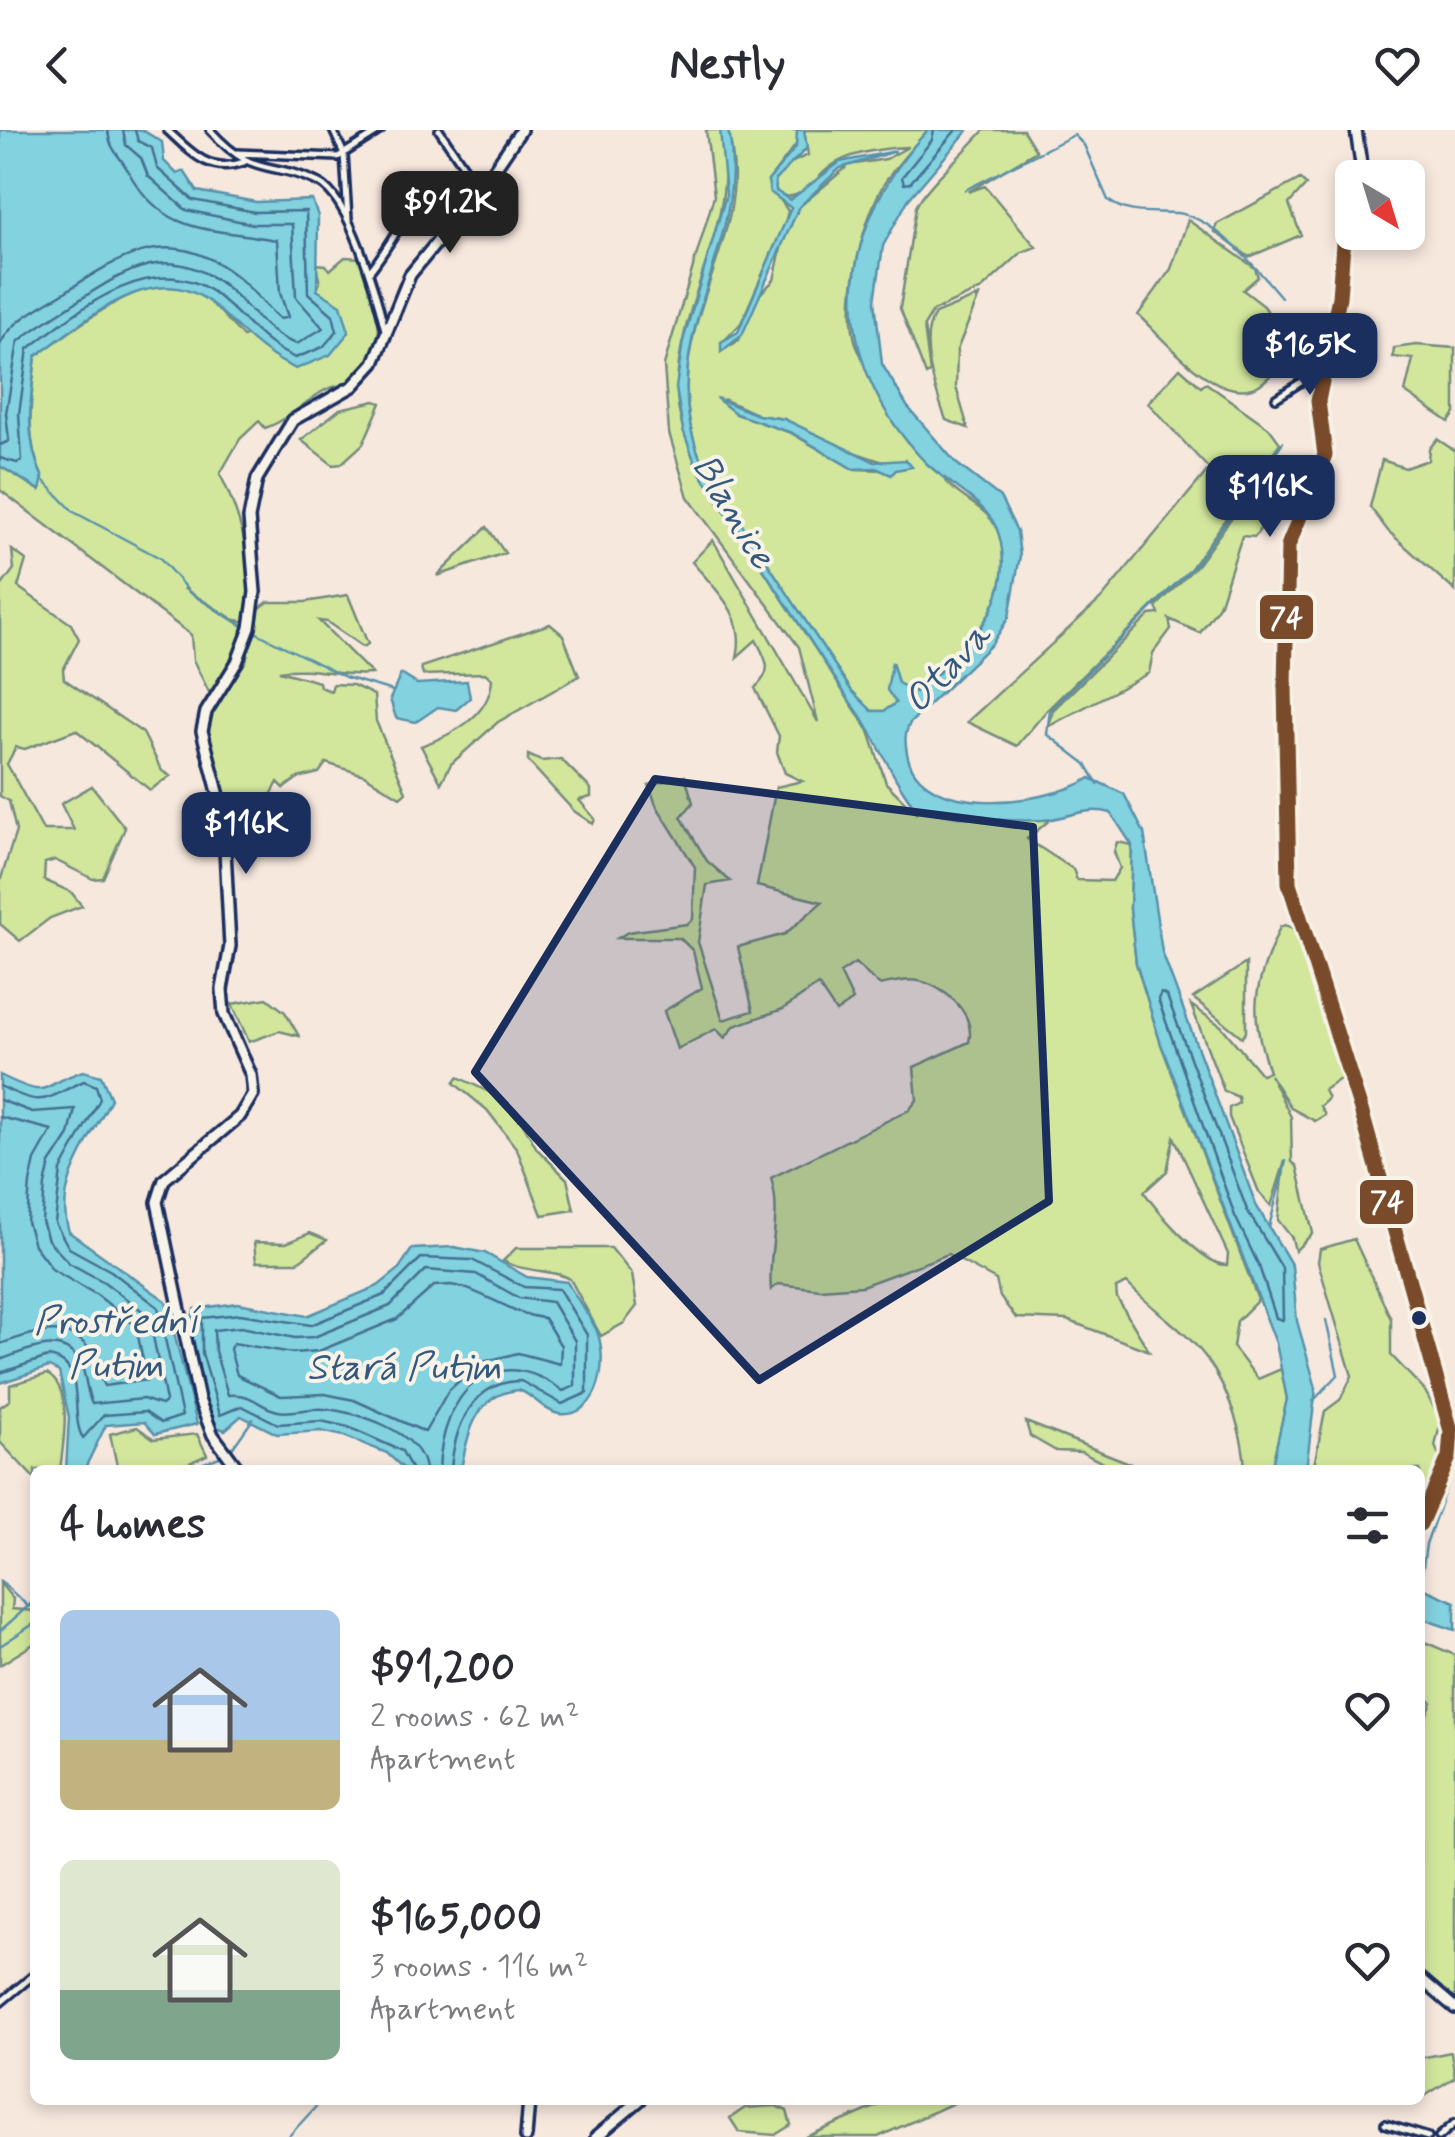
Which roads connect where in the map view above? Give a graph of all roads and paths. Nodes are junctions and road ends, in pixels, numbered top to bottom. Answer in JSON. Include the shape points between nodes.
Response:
{"nodes":[{"id":1,"x":166,"y":130,"type":"edge"},
{"id":2,"x":210,"y":130,"type":"edge"},
{"id":3,"x":333,"y":130,"type":"edge"},
{"id":4,"x":381,"y":130,"type":"edge"},
{"id":5,"x":439,"y":130,"type":"edge"},
{"id":6,"x":521,"y":130,"type":"edge"},
{"id":7,"x":1356,"y":130,"type":"edge"},
{"id":8,"x":344,"y":154,"type":"junction"},
{"id":9,"x":246,"y":158,"type":"junction"},
{"id":10,"x":1361,"y":160,"type":"edge"},
{"id":11,"x":469,"y":180,"type":"junction"},
{"id":12,"x":480,"y":190,"type":"junction"},
{"id":13,"x":346,"y":222,"type":"junction"},
{"id":14,"x":1344,"y":250,"type":"edge"},
{"id":15,"x":362,"y":256,"type":"junction"},
{"id":16,"x":380,"y":259,"type":"junction"},
{"id":17,"x":369,"y":273,"type":"junction"},
{"id":18,"x":395,"y":304,"type":"junction"},
{"id":19,"x":379,"y":306,"type":"junction"},
{"id":20,"x":386,"y":333,"type":"junction"},
{"id":21,"x":1325,"y":367,"type":"junction"},
{"id":22,"x":1276,"y":398,"type":"dead end"},
{"id":23,"x":236,"y":1465,"type":"edge"},
{"id":24,"x":1425,"y":1512,"type":"edge"},
{"id":25,"x":30,"y":1978,"type":"edge"},
{"id":26,"x":1425,"y":1982,"type":"edge"},
{"id":27,"x":0,"y":2004,"type":"edge"},
{"id":28,"x":1455,"y":2008,"type":"edge"},
{"id":29,"x":529,"y":2105,"type":"edge"},
{"id":30,"x":634,"y":2105,"type":"edge"},
{"id":31,"x":1385,"y":2124,"type":"dead end"},
{"id":32,"x":1455,"y":2124,"type":"edge"},
{"id":33,"x":526,"y":2137,"type":"edge"},
{"id":34,"x":596,"y":2137,"type":"edge"},
{"id":35,"x":1428,"y":2137,"type":"edge"},
{"id":36,"x":1439,"y":2137,"type":"edge"}],
"edges":[{"from":1,"to":9,"type":"street","via":[[209,166],[226,168]]},
{"from":2,"to":9,"type":"street"},
{"from":3,"to":8,"type":"street"},
{"from":4,"to":8,"type":"street"},
{"from":5,"to":11,"type":"street"},
{"from":6,"to":12,"type":"main road"},
{"from":7,"to":10,"type":"main road"},
{"from":8,"to":9,"type":"street"},
{"from":8,"to":13,"type":"street"},
{"from":9,"to":13,"type":"street","via":[[322,184]]},
{"from":11,"to":12,"type":"street"},
{"from":11,"to":16,"type":"street","via":[[419,198]]},
{"from":12,"to":18,"type":"main road","via":[[410,274]]},
{"from":13,"to":15,"type":"street"},
{"from":14,"to":21,"type":"main road"},
{"from":15,"to":16,"type":"street"},
{"from":15,"to":17,"type":"street"},
{"from":16,"to":17,"type":"street"},
{"from":17,"to":19,"type":"street"},
{"from":18,"to":19,"type":"street"},
{"from":18,"to":20,"type":"main road"},
{"from":19,"to":20,"type":"street"},
{"from":20,"to":23,"type":"main road","via":[[362,379],[293,420],[265,460],[250,518],[250,628],[203,721],[202,741],[223,811],[230,946],[224,1014],[252,1075],[253,1094],[240,1116],[164,1180],[158,1202],[199,1400],[213,1435]]},
{"from":21,"to":22,"type":"street"},
{"from":21,"to":24,"type":"main road","via":[[1318,412],[1325,455],[1287,556],[1290,883],[1450,1431],[1449,1457]]},
{"from":25,"to":27,"type":"street"},
{"from":26,"to":28,"type":"main road"},
{"from":29,"to":33,"type":"main road"},
{"from":30,"to":34,"type":"main road"},
{"from":31,"to":35,"type":"street"},
{"from":32,"to":36,"type":"street"}]}
